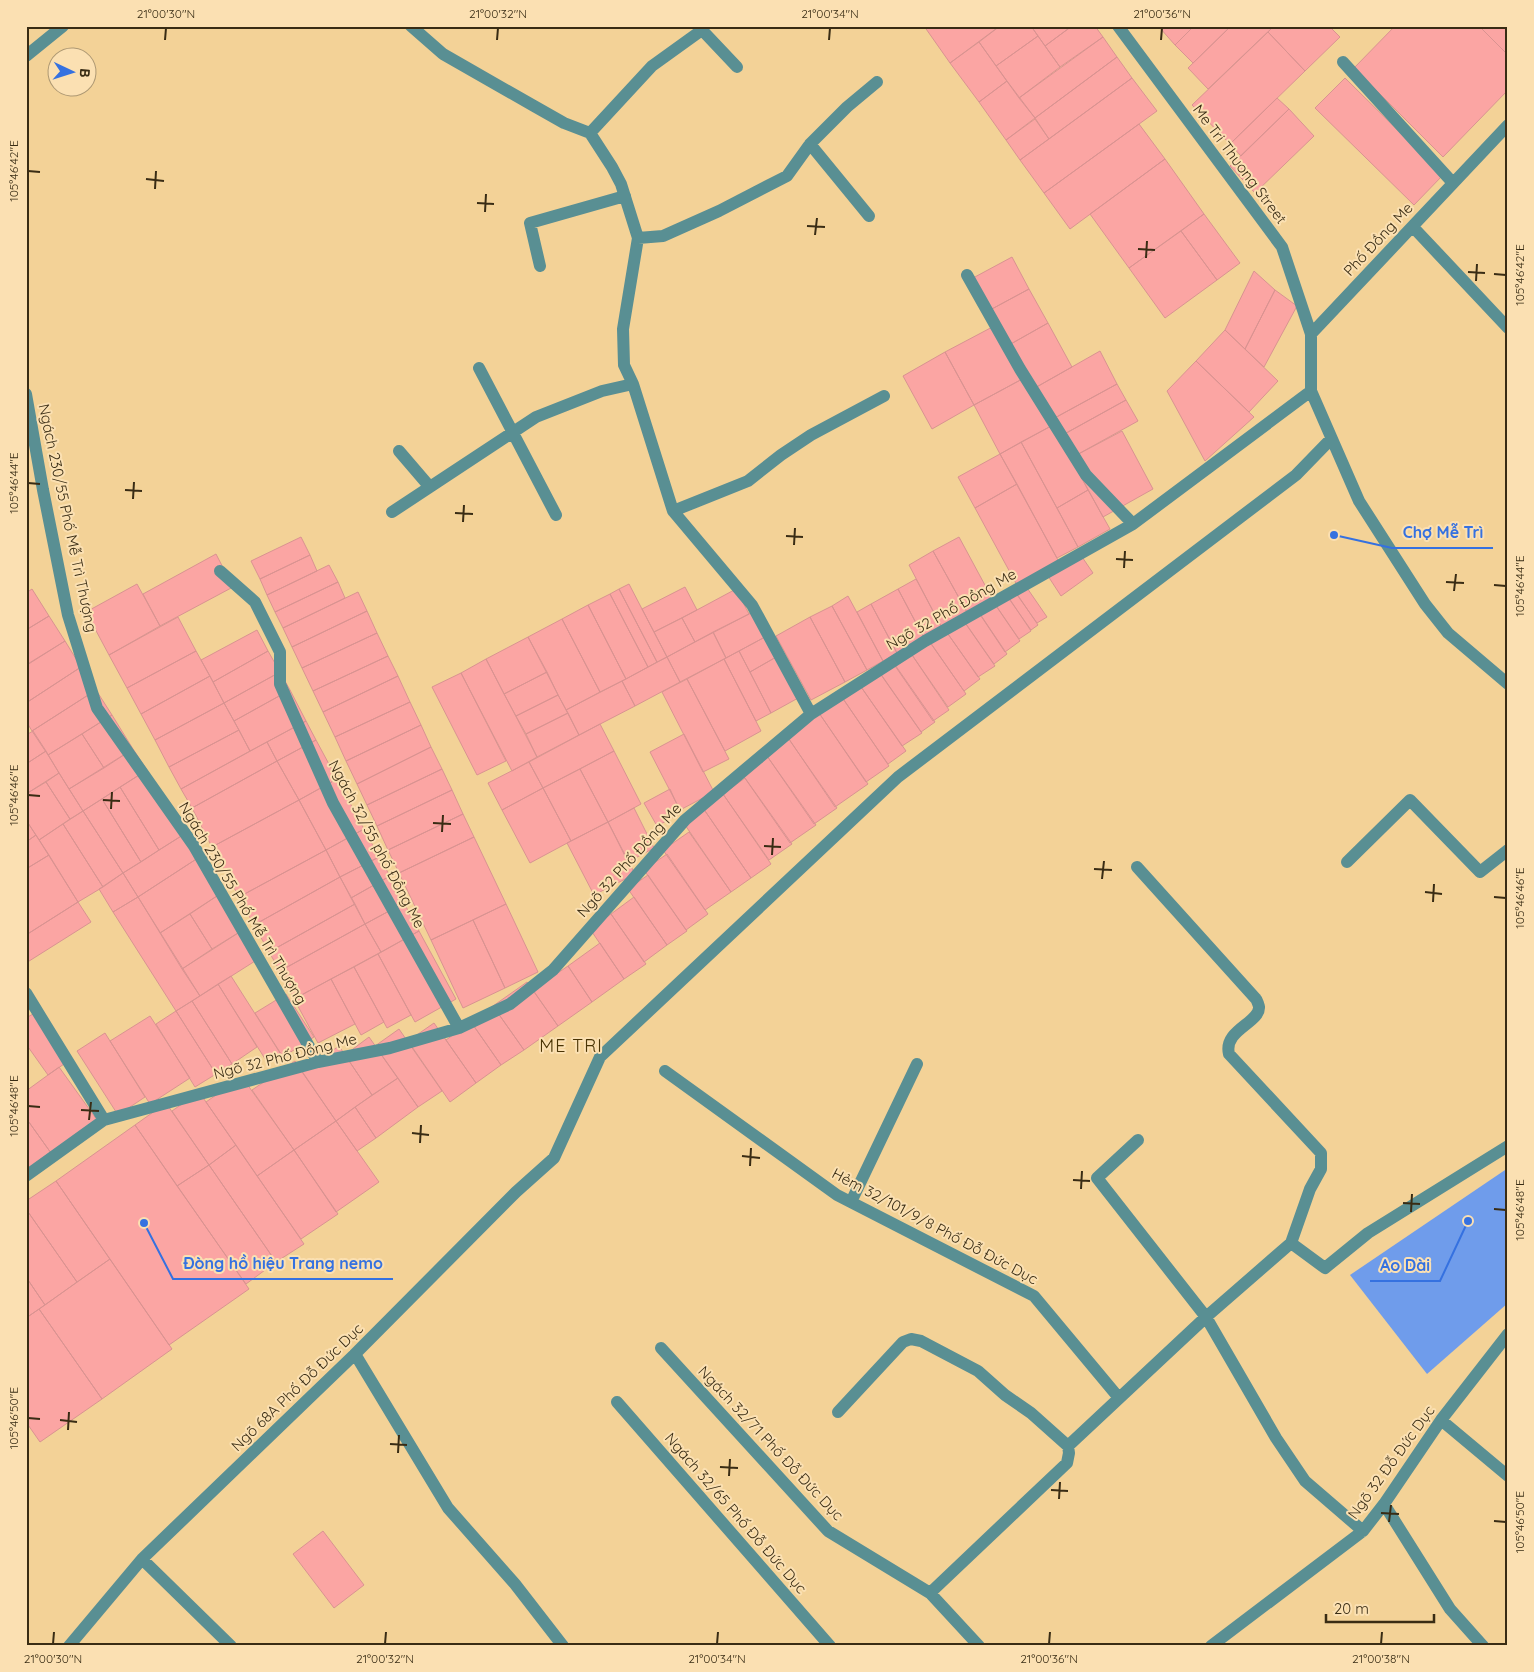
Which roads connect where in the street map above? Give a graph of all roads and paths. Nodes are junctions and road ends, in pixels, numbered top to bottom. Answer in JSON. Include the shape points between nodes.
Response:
{"nodes":[{"id":1,"x":63,"y":26,"type":"edge"},
{"id":2,"x":411,"y":26,"type":"edge"},
{"id":3,"x":1118,"y":26,"type":"edge"},
{"id":4,"x":701,"y":28,"type":"edge"},
{"id":5,"x":27,"y":54,"type":"edge"},
{"id":6,"x":1343,"y":62,"type":"dead end"},
{"id":7,"x":737,"y":67,"type":"dead end"},
{"id":8,"x":877,"y":82,"type":"dead end"},
{"id":9,"x":1508,"y":125,"type":"edge"},
{"id":10,"x":590,"y":133,"type":"junction"},
{"id":11,"x":810,"y":144,"type":"junction"},
{"id":12,"x":1453,"y":183,"type":"junction"},
{"id":13,"x":625,"y":196,"type":"junction"},
{"id":14,"x":869,"y":216,"type":"dead end"},
{"id":15,"x":1413,"y":227,"type":"junction"},
{"id":16,"x":638,"y":238,"type":"junction"},
{"id":17,"x":540,"y":266,"type":"dead end"},
{"id":18,"x":967,"y":275,"type":"dead end"},
{"id":19,"x":1508,"y":328,"type":"edge"},
{"id":20,"x":1311,"y":334,"type":"junction"},
{"id":21,"x":480,"y":368,"type":"dead end"},
{"id":22,"x":632,"y":384,"type":"junction"},
{"id":23,"x":1311,"y":392,"type":"junction"},
{"id":24,"x":26,"y":394,"type":"edge"},
{"id":25,"x":884,"y":396,"type":"dead end"},
{"id":26,"x":514,"y":432,"type":"junction"},
{"id":27,"x":1331,"y":439,"type":"junction"},
{"id":28,"x":399,"y":451,"type":"dead end"},
{"id":29,"x":429,"y":486,"type":"junction"},
{"id":30,"x":673,"y":511,"type":"junction"},
{"id":31,"x":392,"y":512,"type":"dead end"},
{"id":32,"x":556,"y":515,"type":"dead end"},
{"id":33,"x":1133,"y":524,"type":"junction"},
{"id":34,"x":220,"y":570,"type":"dead end"},
{"id":35,"x":1508,"y":684,"type":"edge"},
{"id":36,"x":811,"y":714,"type":"junction"},
{"id":37,"x":1508,"y":850,"type":"edge"},
{"id":38,"x":1347,"y":862,"type":"dead end"},
{"id":39,"x":1137,"y":867,"type":"dead end"},
{"id":40,"x":26,"y":993,"type":"edge"},
{"id":41,"x":459,"y":1028,"type":"junction"},
{"id":42,"x":318,"y":1062,"type":"junction"},
{"id":43,"x":917,"y":1064,"type":"dead end"},
{"id":44,"x":665,"y":1071,"type":"dead end"},
{"id":45,"x":104,"y":1120,"type":"junction"},
{"id":46,"x":1138,"y":1140,"type":"dead end"},
{"id":47,"x":1508,"y":1146,"type":"edge"},
{"id":48,"x":26,"y":1176,"type":"edge"},
{"id":49,"x":851,"y":1202,"type":"junction"},
{"id":50,"x":1292,"y":1242,"type":"junction"},
{"id":51,"x":1206,"y":1317,"type":"junction"},
{"id":52,"x":1508,"y":1334,"type":"edge"},
{"id":53,"x":661,"y":1348,"type":"dead end"},
{"id":54,"x":355,"y":1354,"type":"junction"},
{"id":55,"x":1119,"y":1398,"type":"junction"},
{"id":56,"x":618,"y":1402,"type":"dead end"},
{"id":57,"x":838,"y":1412,"type":"dead end"},
{"id":58,"x":1441,"y":1420,"type":"junction"},
{"id":59,"x":1068,"y":1446,"type":"junction"},
{"id":60,"x":1508,"y":1476,"type":"edge"},
{"id":61,"x":1384,"y":1504,"type":"junction"},
{"id":62,"x":1363,"y":1531,"type":"junction"},
{"id":63,"x":142,"y":1560,"type":"junction"},
{"id":64,"x":930,"y":1593,"type":"junction"},
{"id":65,"x":69,"y":1646,"type":"edge"},
{"id":66,"x":230,"y":1646,"type":"edge"},
{"id":67,"x":563,"y":1646,"type":"edge"},
{"id":68,"x":830,"y":1646,"type":"edge"},
{"id":69,"x":979,"y":1646,"type":"edge"},
{"id":70,"x":1211,"y":1646,"type":"edge"},
{"id":71,"x":1483,"y":1646,"type":"edge"}],
"edges":[{"from":1,"to":5,"type":"street"},
{"from":2,"to":10,"type":"street","via":[[444,54],[564,123]]},
{"from":3,"to":20,"type":"street","name":"Me Tri Thuong Street","via":[[1282,247]]},
{"from":4,"to":7,"type":"street"},
{"from":4,"to":10,"type":"street","via":[[652,66]]},
{"from":6,"to":12,"type":"street"},
{"from":8,"to":11,"type":"street"},
{"from":9,"to":12,"type":"street","name":"Phố Đồng Me"},
{"from":10,"to":13,"type":"street","via":[[612,167]]},
{"from":11,"to":14,"type":"street"},
{"from":11,"to":16,"type":"street","via":[[787,176],[663,236]]},
{"from":12,"to":15,"type":"street","name":"Phố Đồng Me"},
{"from":13,"to":16,"type":"street"},
{"from":13,"to":17,"type":"street","via":[[530,224]]},
{"from":15,"to":19,"type":"street"},
{"from":15,"to":20,"type":"street","name":"Phố Đồng Me"},
{"from":16,"to":22,"type":"street","via":[[623,329],[624,365]]},
{"from":18,"to":33,"type":"street","via":[[1020,369],[1086,474]]},
{"from":20,"to":23,"type":"street"},
{"from":21,"to":26,"type":"street"},
{"from":22,"to":26,"type":"street","via":[[576,400],[536,417]]},
{"from":22,"to":30,"type":"street"},
{"from":23,"to":27,"type":"street"},
{"from":23,"to":33,"type":"street","name":"Ngõ 32 Phố Đồng Me"},
{"from":24,"to":42,"type":"street","name":"Ngách 230/55 Phố Mễ Trì Thượng","via":[[68,616],[97,708],[194,846]]},
{"from":25,"to":30,"type":"street","via":[[811,435],[748,481]]},
{"from":26,"to":29,"type":"street"},
{"from":26,"to":32,"type":"street"},
{"from":27,"to":35,"type":"street","via":[[1359,501],[1425,604],[1448,633]]},
{"from":27,"to":54,"type":"street","name":"Ngõ 68A Phố Đỗ Đức Dục","via":[[1296,474],[898,777],[600,1057],[554,1158]]},
{"from":28,"to":29,"type":"street"},
{"from":29,"to":31,"type":"street"},
{"from":30,"to":36,"type":"street","via":[[752,605]]},
{"from":33,"to":36,"type":"street","name":"Ngõ 32 Phố Đồng Me","via":[[925,640]]},
{"from":34,"to":41,"type":"street","name":"Ngách 32/55 phố Đồng Me","via":[[254,602],[280,652],[280,684],[333,803]]},
{"from":36,"to":41,"type":"street","name":"Ngõ 32 Phố Đồng Me","via":[[684,820],[553,970],[510,1004]]},
{"from":37,"to":38,"type":"street","via":[[1480,872],[1410,800]]},
{"from":39,"to":50,"type":"street","via":[[1256,999],[1260,1006],[1258,1013],[1231,1038],[1229,1054],[1321,1152],[1321,1169],[1310,1189]]},
{"from":40,"to":45,"type":"street"},
{"from":41,"to":42,"type":"street","name":"Ngõ 32 Phố Đồng Me","via":[[390,1048]]},
{"from":42,"to":45,"type":"street","name":"Ngõ 32 Phố Đồng Me"},
{"from":43,"to":49,"type":"street"},
{"from":44,"to":49,"type":"street","name":"Hẻm 32/101/9/8 Phố Đỗ Đức Dục"},
{"from":45,"to":48,"type":"street","name":"Ngõ 32 Phố Đồng Me"},
{"from":46,"to":51,"type":"street","via":[[1097,1178]]},
{"from":47,"to":50,"type":"street","via":[[1368,1233],[1325,1268]]},
{"from":49,"to":55,"type":"street","name":"Hẻm 32/101/9/8 Phố Đỗ Đức Dục","via":[[1034,1296]]},
{"from":50,"to":51,"type":"street"},
{"from":51,"to":55,"type":"street"},
{"from":51,"to":62,"type":"street","via":[[1276,1438],[1305,1481]]},
{"from":52,"to":58,"type":"street","name":"Ngõ 32 Đỗ Đức Dục"},
{"from":53,"to":64,"type":"street","name":"Ngách 32/71 Phố Đỗ Đức Dục","via":[[828,1531]]},
{"from":54,"to":63,"type":"street","name":"Ngõ 68A Phố Đỗ Đức Dục"},
{"from":54,"to":67,"type":"street","via":[[448,1508],[515,1584]]},
{"from":55,"to":59,"type":"street"},
{"from":56,"to":68,"type":"street","name":"Ngách 32/65 Phố Đỗ Đức Dục"},
{"from":57,"to":59,"type":"street","via":[[903,1342],[911,1339],[921,1341],[978,1371]]},
{"from":58,"to":60,"type":"street"},
{"from":58,"to":61,"type":"street","name":"Ngõ 32 Đỗ Đức Dục"},
{"from":59,"to":64,"type":"street","via":[[1068,1462]]},
{"from":61,"to":62,"type":"street","name":"Ngõ 32 Đỗ Đức Dục"},
{"from":61,"to":71,"type":"street","via":[[1450,1609]]},
{"from":62,"to":70,"type":"street","name":"Ngõ 32 Đỗ Đức Dục"},
{"from":63,"to":65,"type":"street","name":"Ngõ 68A Phố Đỗ Đức Dục"},
{"from":63,"to":66,"type":"street"},
{"from":64,"to":69,"type":"street","name":"Ngách 32/71 Phố Đỗ Đức Dục"}]}
